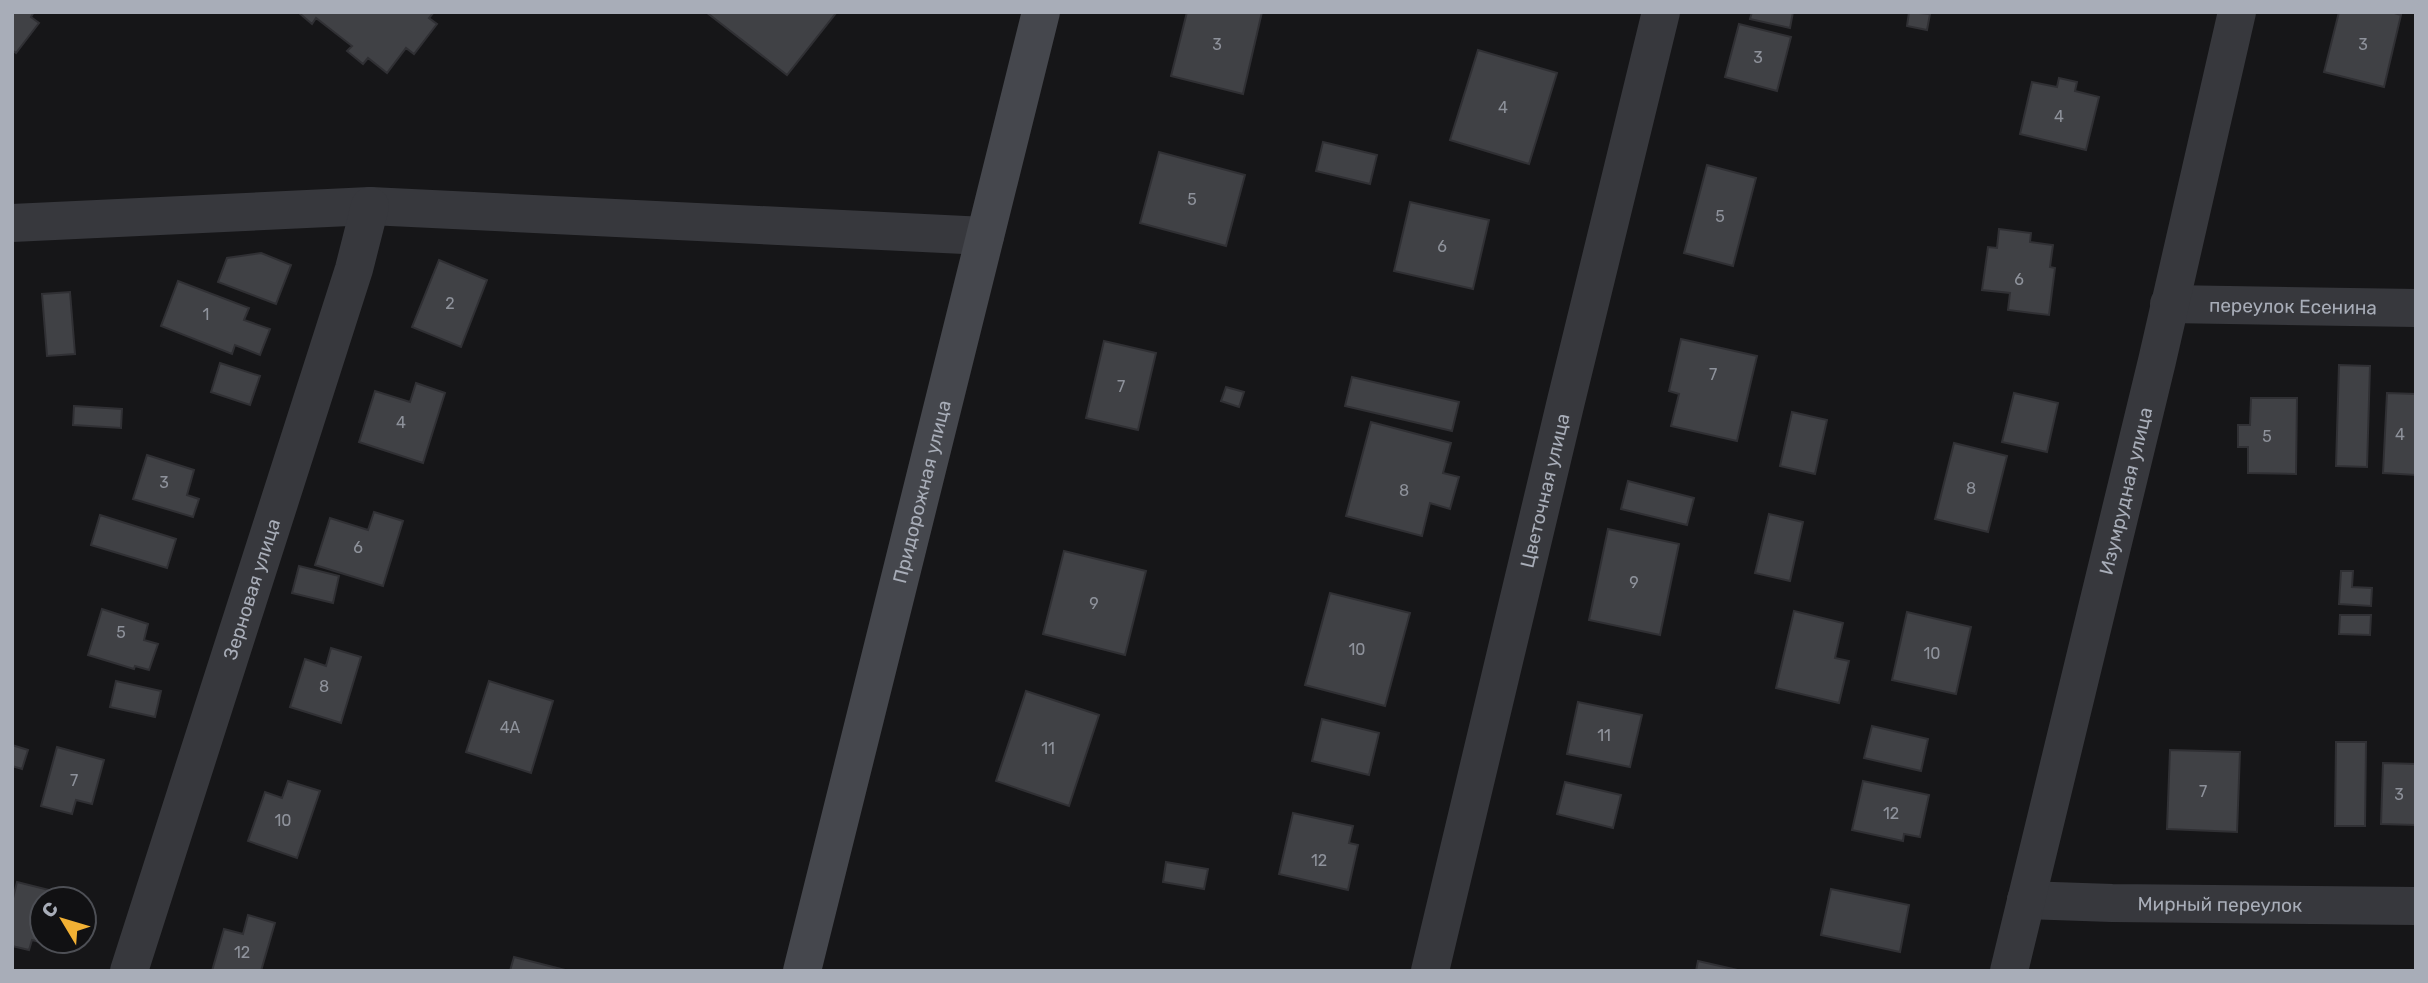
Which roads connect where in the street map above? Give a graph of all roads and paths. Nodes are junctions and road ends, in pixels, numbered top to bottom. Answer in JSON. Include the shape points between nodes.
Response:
{"nodes":[{"id":1,"x":1041,"y":12,"type":"edge"},
{"id":2,"x":1661,"y":12,"type":"edge"},
{"id":3,"x":2237,"y":12,"type":"edge"},
{"id":4,"x":370,"y":206,"type":"junction"},
{"id":5,"x":12,"y":223,"type":"edge"},
{"id":6,"x":985,"y":236,"type":"junction"},
{"id":7,"x":2169,"y":304,"type":"junction"},
{"id":8,"x":2416,"y":308,"type":"edge"},
{"id":9,"x":2026,"y":900,"type":"junction"},
{"id":10,"x":2416,"y":906,"type":"edge"},
{"id":11,"x":129,"y":971,"type":"edge"},
{"id":12,"x":802,"y":971,"type":"edge"},
{"id":13,"x":1430,"y":971,"type":"edge"},
{"id":14,"x":2009,"y":971,"type":"edge"}],
"edges":[{"from":1,"to":6,"type":"street","name":"Придорожная улица"},
{"from":2,"to":13,"type":"street","name":"Цветочная улица"},
{"from":3,"to":7,"type":"street","name":"Изумрудная улица"},
{"from":4,"to":5,"type":"street"},
{"from":4,"to":6,"type":"street"},
{"from":4,"to":11,"type":"street","name":"Зерновая улица","via":[[354,269]]},
{"from":6,"to":12,"type":"street","name":"Придорожная улица"},
{"from":7,"to":8,"type":"street","name":"переулок Есенина"},
{"from":7,"to":9,"type":"street","name":"Изумрудная улица"},
{"from":9,"to":10,"type":"street","name":"Мирный переулок"},
{"from":9,"to":14,"type":"street","name":"Изумрудная улица"}]}
